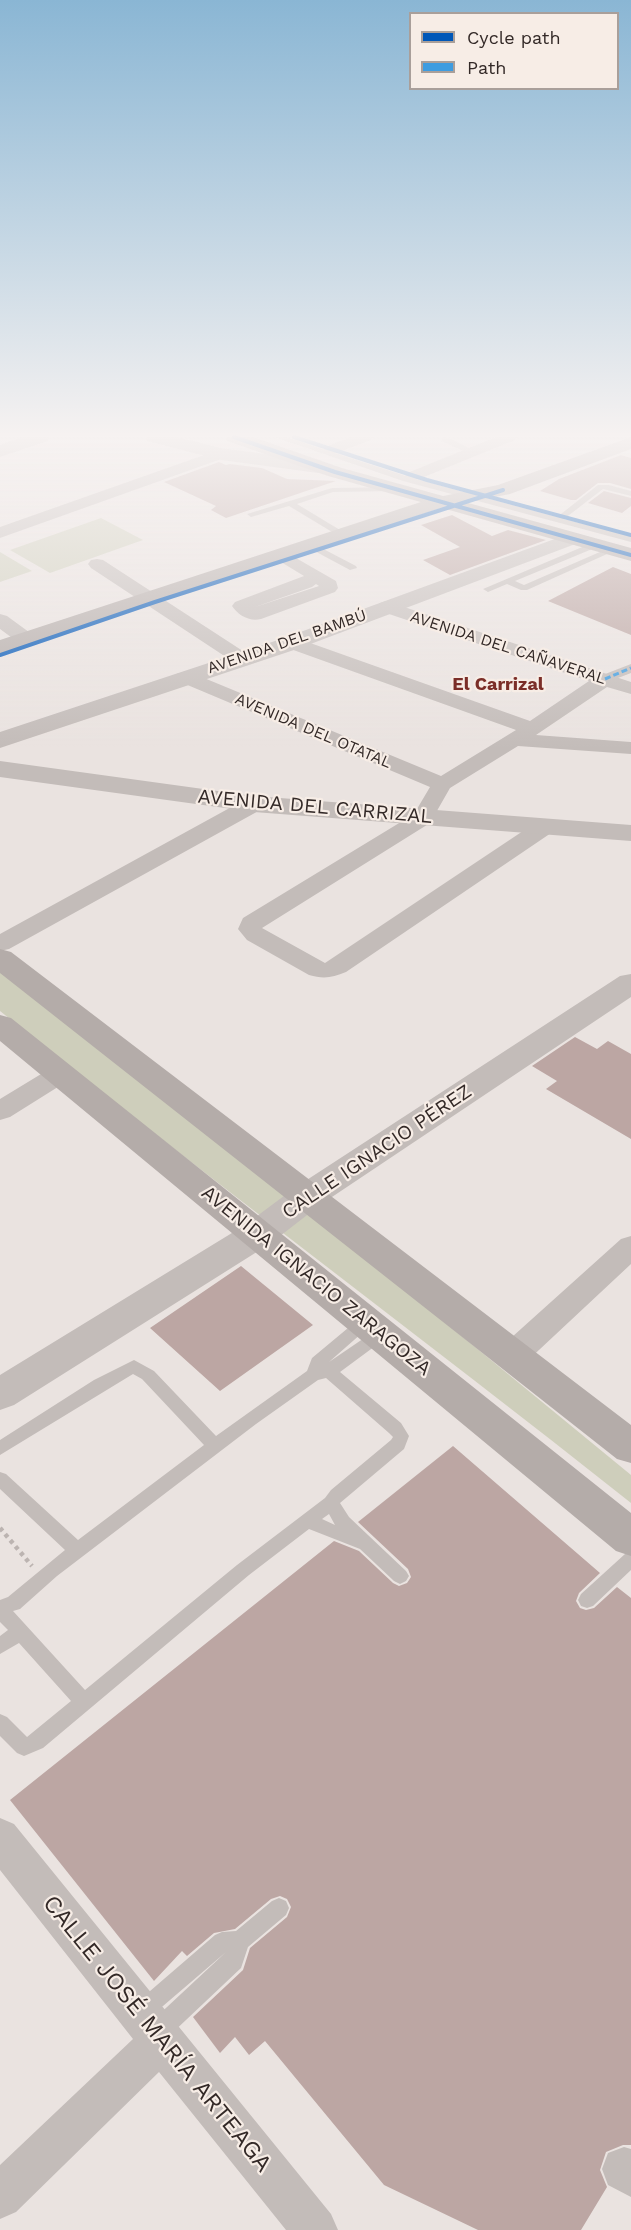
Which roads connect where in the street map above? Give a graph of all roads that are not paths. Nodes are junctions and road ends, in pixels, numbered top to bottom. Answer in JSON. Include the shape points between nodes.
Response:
{"nodes":[{"id":1,"x":323,"y":541,"type":"edge"},
{"id":2,"x":566,"y":541,"type":"edge"},
{"id":3,"x":580,"y":541,"type":"edge"},
{"id":4,"x":582,"y":541,"type":"edge"},
{"id":5,"x":310,"y":545,"type":"junction"},
{"id":6,"x":617,"y":551,"type":"edge"},
{"id":7,"x":282,"y":555,"type":"junction"},
{"id":8,"x":97,"y":564,"type":"dead end"},
{"id":9,"x":545,"y":566,"type":"junction"},
{"id":10,"x":353,"y":568,"type":"dead end"},
{"id":11,"x":560,"y":572,"type":"junction"},
{"id":12,"x":315,"y":577,"type":"dead end"},
{"id":13,"x":507,"y":582,"type":"junction"},
{"id":14,"x":488,"y":590,"type":"dead end"},
{"id":15,"x":150,"y":598,"type":"junction"},
{"id":16,"x":386,"y":607,"type":"junction"},
{"id":17,"x":0,"y":620,"type":"edge"},
{"id":18,"x":26,"y":639,"type":"junction"},
{"id":19,"x":292,"y":643,"type":"junction"},
{"id":20,"x":0,"y":648,"type":"edge"},
{"id":21,"x":242,"y":658,"type":"junction"},
{"id":22,"x":631,"y":668,"type":"edge"},
{"id":23,"x":185,"y":677,"type":"junction"},
{"id":24,"x":605,"y":679,"type":"junction"},
{"id":25,"x":631,"y":688,"type":"edge"},
{"id":26,"x":524,"y":735,"type":"junction"},
{"id":27,"x":0,"y":740,"type":"edge"},
{"id":28,"x":631,"y":748,"type":"edge"},
{"id":29,"x":0,"y":769,"type":"edge"},
{"id":30,"x":442,"y":784,"type":"junction"},
{"id":31,"x":254,"y":804,"type":"junction"},
{"id":32,"x":422,"y":818,"type":"junction"},
{"id":33,"x":546,"y":826,"type":"junction"},
{"id":34,"x":631,"y":833,"type":"edge"},
{"id":35,"x":0,"y":944,"type":"edge"},
{"id":36,"x":0,"y":958,"type":"edge"},
{"id":37,"x":631,"y":983,"type":"edge"},
{"id":38,"x":0,"y":1025,"type":"edge"},
{"id":39,"x":60,"y":1074,"type":"junction"},
{"id":40,"x":0,"y":1111,"type":"edge"},
{"id":41,"x":308,"y":1196,"type":"junction"},
{"id":42,"x":258,"y":1234,"type":"junction"},
{"id":43,"x":631,"y":1247,"type":"edge"},
{"id":44,"x":373,"y":1328,"type":"junction"},
{"id":45,"x":513,"y":1355,"type":"junction"},
{"id":46,"x":320,"y":1370,"type":"junction"},
{"id":47,"x":0,"y":1394,"type":"edge"},
{"id":48,"x":215,"y":1446,"type":"junction"},
{"id":49,"x":631,"y":1447,"type":"edge"},
{"id":50,"x":0,"y":1448,"type":"edge"},
{"id":51,"x":0,"y":1479,"type":"edge"},
{"id":52,"x":331,"y":1503,"type":"junction"},
{"id":53,"x":307,"y":1521,"type":"junction"},
{"id":54,"x":631,"y":1538,"type":"edge"},
{"id":55,"x":364,"y":1543,"type":"junction"},
{"id":56,"x":78,"y":1551,"type":"junction"},
{"id":57,"x":631,"y":1559,"type":"edge"},
{"id":58,"x":400,"y":1576,"type":"dead end"},
{"id":59,"x":587,"y":1600,"type":"dead end"},
{"id":60,"x":4,"y":1612,"type":"edge"},
{"id":61,"x":20,"y":1632,"type":"junction"},
{"id":62,"x":0,"y":1646,"type":"edge"},
{"id":63,"x":84,"y":1702,"type":"junction"},
{"id":64,"x":0,"y":1723,"type":"edge"},
{"id":65,"x":0,"y":1838,"type":"edge"},
{"id":66,"x":279,"y":1908,"type":"dead end"},
{"id":67,"x":152,"y":2029,"type":"junction"},
{"id":68,"x":0,"y":2196,"type":"edge"},
{"id":69,"x":315,"y":2230,"type":"edge"}],
"edges":[{"from":1,"to":5,"type":"main road"},
{"from":2,"to":16,"type":"street","name":"AVENIDA DEL BAMBÚ"},
{"from":3,"to":6,"type":"main road"},
{"from":4,"to":6,"type":"lane"},
{"from":5,"to":7,"type":"main road"},
{"from":5,"to":10,"type":"lane"},
{"from":6,"to":9,"type":"lane"},
{"from":6,"to":11,"type":"lane"},
{"from":7,"to":12,"type":"street"},
{"from":7,"to":15,"type":"main road"},
{"from":8,"to":15,"type":"street"},
{"from":9,"to":11,"type":"lane"},
{"from":9,"to":13,"type":"lane"},
{"from":11,"to":13,"type":"lane","via":[[524,588]]},
{"from":13,"to":14,"type":"lane"},
{"from":15,"to":18,"type":"main road"},
{"from":15,"to":21,"type":"street"},
{"from":16,"to":19,"type":"street","name":"AVENIDA DEL BAMBÚ"},
{"from":16,"to":24,"type":"street","name":"AVENIDA DEL CAÑAVERAL"},
{"from":17,"to":18,"type":"street"},
{"from":18,"to":20,"type":"main road"},
{"from":19,"to":21,"type":"street","name":"AVENIDA DEL BAMBÚ"},
{"from":19,"to":26,"type":"street"},
{"from":21,"to":23,"type":"street","name":"AVENIDA DEL BAMBÚ"},
{"from":22,"to":24,"type":"street"},
{"from":23,"to":27,"type":"street","name":"AVENIDA DEL BAMBÚ"},
{"from":23,"to":30,"type":"street","name":"AVENIDA DEL OTATAL"},
{"from":24,"to":25,"type":"street","name":"AVENIDA DEL CAÑAVERAL"},
{"from":24,"to":26,"type":"street"},
{"from":26,"to":28,"type":"street"},
{"from":26,"to":30,"type":"street"},
{"from":29,"to":31,"type":"street","name":"AVENIDA DEL CARRIZAL"},
{"from":30,"to":32,"type":"street"},
{"from":31,"to":32,"type":"street","name":"AVENIDA DEL CARRIZAL"},
{"from":31,"to":35,"type":"street"},
{"from":32,"to":33,"type":"street","name":"AVENIDA DEL CARRIZAL"},
{"from":32,"to":33,"type":"street","via":[[251,923],[250,929],[318,970],[327,971]]},
{"from":33,"to":34,"type":"street","name":"AVENIDA DEL CARRIZAL"},
{"from":36,"to":41,"type":"main road"},
{"from":37,"to":41,"type":"street","name":"CALLE IGNACIO PÉREZ"},
{"from":38,"to":39,"type":"main road","name":"AVENIDA IGNACIO ZARAGOZA"},
{"from":39,"to":40,"type":"street"},
{"from":39,"to":42,"type":"main road","name":"AVENIDA IGNACIO ZARAGOZA"},
{"from":41,"to":42,"type":"street","name":"CALLE IGNACIO PÉREZ"},
{"from":41,"to":45,"type":"main road"},
{"from":42,"to":44,"type":"main road","name":"AVENIDA IGNACIO ZARAGOZA"},
{"from":42,"to":47,"type":"street","name":"CALLE IGNACIO PÉREZ"},
{"from":43,"to":45,"type":"street"},
{"from":44,"to":46,"type":"lane"},
{"from":44,"to":54,"type":"main road","name":"AVENIDA IGNACIO ZARAGOZA"},
{"from":45,"to":49,"type":"main road"},
{"from":46,"to":48,"type":"lane"},
{"from":46,"to":52,"type":"lane","via":[[401,1436],[398,1444]]},
{"from":48,"to":50,"type":"lane","via":[[148,1375],[134,1366]]},
{"from":48,"to":56,"type":"lane"},
{"from":51,"to":56,"type":"lane"},
{"from":52,"to":53,"type":"lane"},
{"from":52,"to":55,"type":"lane"},
{"from":53,"to":55,"type":"lane"},
{"from":53,"to":63,"type":"lane"},
{"from":55,"to":58,"type":"lane"},
{"from":56,"to":60,"type":"lane"},
{"from":57,"to":59,"type":"lane"},
{"from":60,"to":61,"type":"lane"},
{"from":61,"to":62,"type":"lane"},
{"from":61,"to":63,"type":"lane"},
{"from":63,"to":64,"type":"lane","via":[[36,1742],[24,1747]]},
{"from":65,"to":67,"type":"street","name":"CALLE JOSÉ MARÍA ARTEAGA"},
{"from":66,"to":67,"type":"lane","via":[[240,1941],[234,1961]]},
{"from":67,"to":68,"type":"street"},
{"from":67,"to":69,"type":"street","name":"CALLE JOSÉ MARÍA ARTEAGA"}]}
